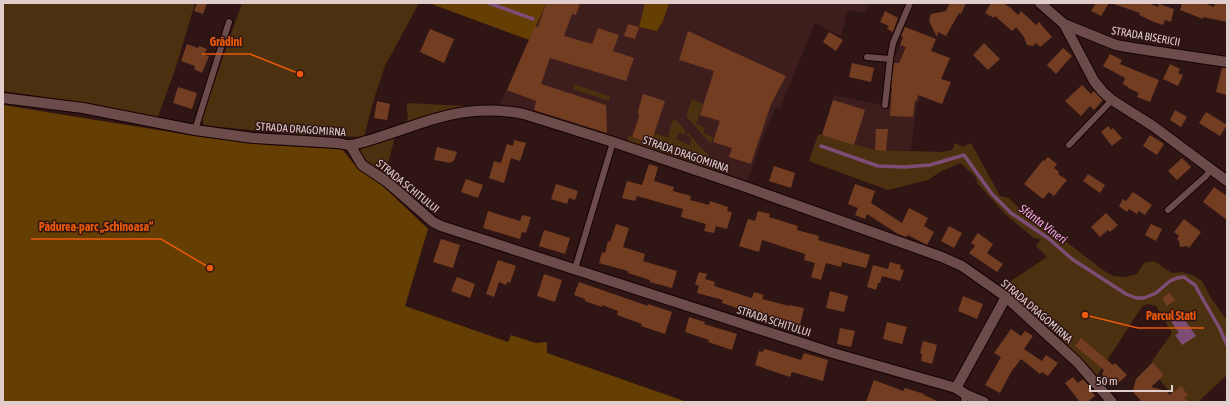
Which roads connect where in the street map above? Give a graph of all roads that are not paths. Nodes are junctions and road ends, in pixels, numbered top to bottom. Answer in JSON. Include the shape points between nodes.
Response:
{"nodes":[{"id":1,"x":910,"y":3,"type":"edge"},
{"id":2,"x":1040,"y":3,"type":"edge"},
{"id":3,"x":229,"y":22,"type":"dead end"},
{"id":4,"x":1064,"y":24,"type":"junction"},
{"id":5,"x":867,"y":57,"type":"dead end"},
{"id":6,"x":890,"y":59,"type":"junction"},
{"id":7,"x":1227,"y":62,"type":"edge"},
{"id":8,"x":3,"y":98,"type":"edge"},
{"id":9,"x":1112,"y":100,"type":"junction"},
{"id":10,"x":885,"y":106,"type":"dead end"},
{"id":11,"x":195,"y":130,"type":"junction"},
{"id":12,"x":613,"y":142,"type":"junction"},
{"id":13,"x":350,"y":145,"type":"junction"},
{"id":14,"x":1069,"y":145,"type":"dead end"},
{"id":15,"x":1211,"y":169,"type":"junction"},
{"id":16,"x":1227,"y":181,"type":"edge"},
{"id":17,"x":1168,"y":210,"type":"dead end"},
{"id":18,"x":575,"y":269,"type":"junction"},
{"id":19,"x":1006,"y":297,"type":"junction"},
{"id":20,"x":956,"y":388,"type":"junction"},
{"id":21,"x":964,"y":398,"type":"edge"},
{"id":22,"x":984,"y":402,"type":"edge"},
{"id":23,"x":1112,"y":402,"type":"edge"}],
"edges":[{"from":1,"to":6,"type":"lane","via":[[893,43]]},
{"from":2,"to":4,"type":"street"},
{"from":3,"to":11,"type":"lane"},
{"from":4,"to":7,"type":"street","name":"STRADA BISERICII","via":[[1116,45]]},
{"from":4,"to":9,"type":"street","via":[[1094,81]]},
{"from":5,"to":6,"type":"lane"},
{"from":6,"to":10,"type":"lane"},
{"from":8,"to":11,"type":"street","name":"STRADA DRAGOMIRNA","via":[[83,108]]},
{"from":9,"to":14,"type":"lane"},
{"from":9,"to":15,"type":"street","via":[[1153,126]]},
{"from":11,"to":13,"type":"street","name":"STRADA DRAGOMIRNA","via":[[253,138]]},
{"from":12,"to":13,"type":"street","name":"STRADA DRAGOMIRNA","via":[[524,114],[486,110],[434,119]]},
{"from":12,"to":18,"type":"lane"},
{"from":12,"to":19,"type":"street","name":"STRADA DRAGOMIRNA","via":[[942,257],[962,266]]},
{"from":13,"to":18,"type":"street","name":"STRADA SCHITULUI","via":[[362,165],[386,181],[433,222]]},
{"from":15,"to":16,"type":"street"},
{"from":15,"to":17,"type":"lane"},
{"from":18,"to":20,"type":"street","name":"STRADA SCHITULUI","via":[[833,353]]},
{"from":19,"to":20,"type":"street"},
{"from":19,"to":23,"type":"street","name":"STRADA DRAGOMIRNA","via":[[1077,362]]},
{"from":20,"to":21,"type":"street","name":"STRADA SCHITULUI"},
{"from":21,"to":22,"type":"street","name":"STRADA SCHITULUI"}]}
